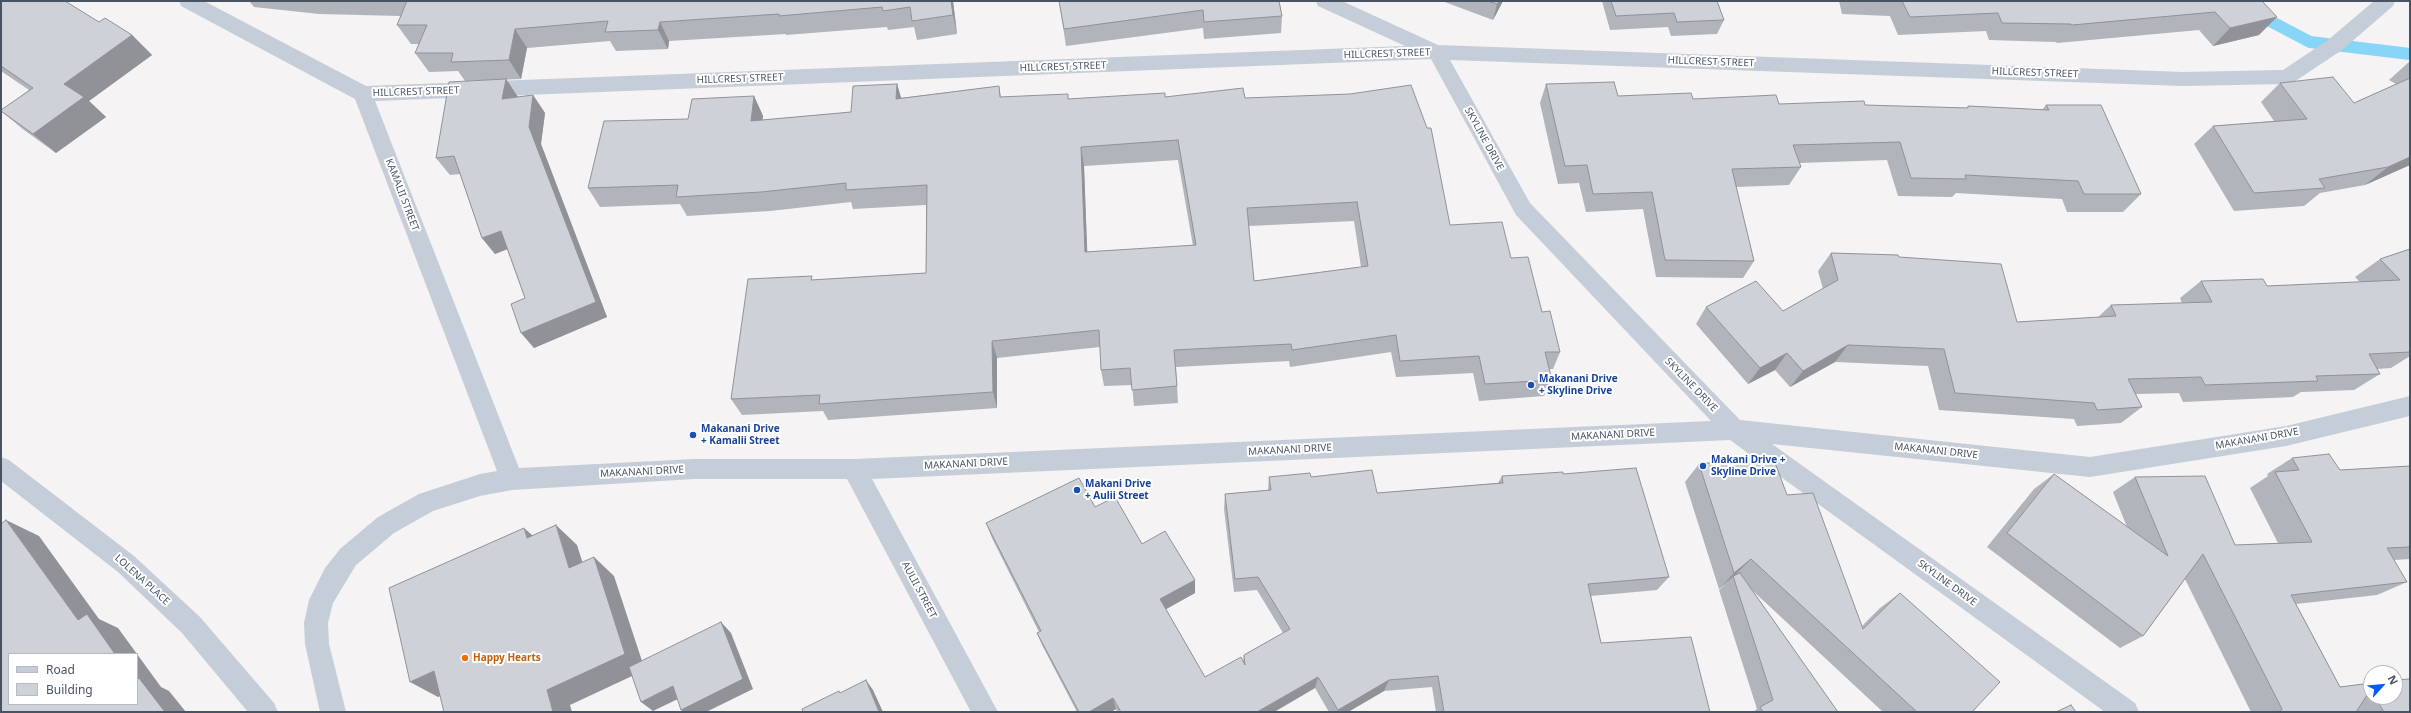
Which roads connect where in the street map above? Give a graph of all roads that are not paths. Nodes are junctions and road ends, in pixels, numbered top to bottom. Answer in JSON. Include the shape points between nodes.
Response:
{"nodes":[{"id":1,"x":188,"y":1,"type":"edge"},
{"id":2,"x":1324,"y":1,"type":"edge"},
{"id":3,"x":2386,"y":1,"type":"edge"},
{"id":4,"x":1436,"y":52,"type":"junction"},
{"id":5,"x":362,"y":94,"type":"junction"},
{"id":6,"x":2410,"y":406,"type":"edge"},
{"id":7,"x":1734,"y":430,"type":"junction"},
{"id":8,"x":1,"y":467,"type":"edge"},
{"id":9,"x":854,"y":469,"type":"junction"},
{"id":10,"x":512,"y":480,"type":"junction"},
{"id":11,"x":265,"y":712,"type":"edge"},
{"id":12,"x":333,"y":712,"type":"edge"},
{"id":13,"x":985,"y":712,"type":"edge"},
{"id":14,"x":2126,"y":712,"type":"edge"}],
"edges":[{"from":1,"to":5,"type":"street"},
{"from":2,"to":4,"type":"street"},
{"from":3,"to":4,"type":"street","name":"HILLCREST STREET","via":[[2335,45],[2287,77],[2184,79]]},
{"from":4,"to":5,"type":"street","name":"HILLCREST STREET"},
{"from":4,"to":7,"type":"street","name":"SKYLINE DRIVE","via":[[1523,210]]},
{"from":5,"to":10,"type":"street","name":"KAMALII STREET"},
{"from":6,"to":7,"type":"street","name":"MAKANANI DRIVE","via":[[2286,436],[2090,467]]},
{"from":7,"to":9,"type":"street","name":"MAKANANI DRIVE"},
{"from":7,"to":14,"type":"street","name":"SKYLINE DRIVE"},
{"from":8,"to":11,"type":"street","name":"LOLENA PLACE","via":[[131,569],[191,625]]},
{"from":9,"to":10,"type":"street","name":"MAKANANI DRIVE","via":[[694,469]]},
{"from":9,"to":13,"type":"street","name":"AULII STREET"},
{"from":10,"to":12,"type":"street","name":"MAKANANI DRIVE","via":[[480,485],[427,502],[386,524],[348,557],[321,600],[316,623],[317,644]]}]}
